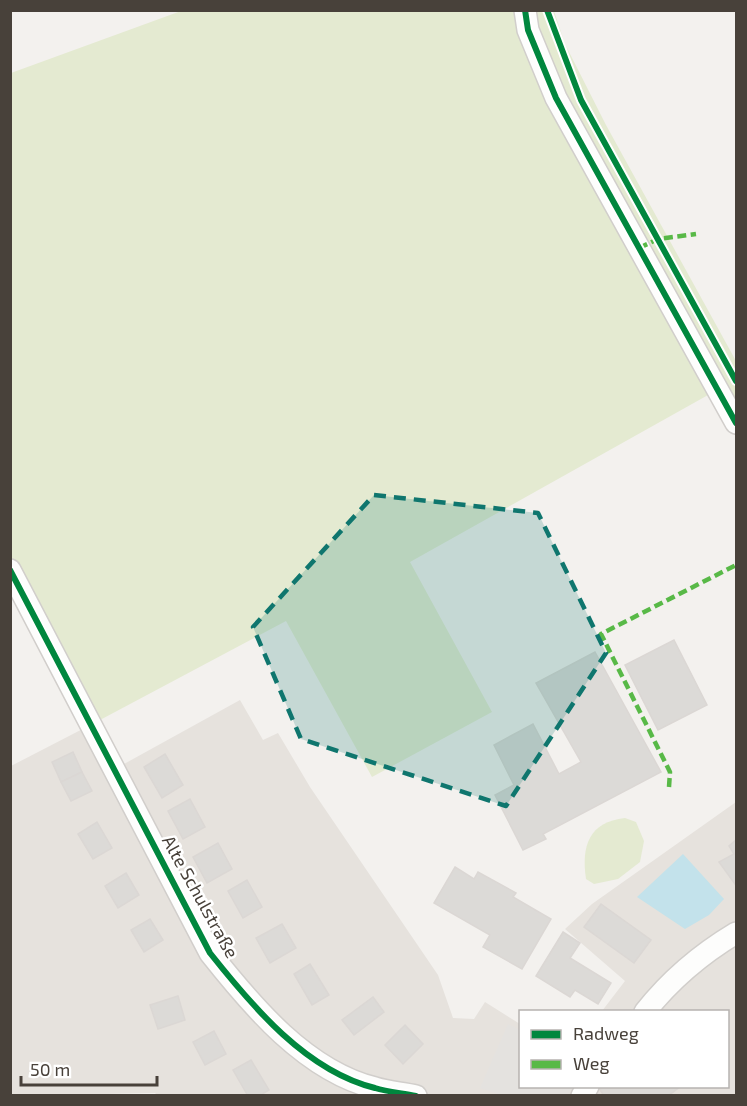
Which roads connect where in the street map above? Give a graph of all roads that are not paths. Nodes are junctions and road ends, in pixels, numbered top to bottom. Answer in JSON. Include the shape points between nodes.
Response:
{"nodes":[{"id":1,"x":525,"y":10,"type":"edge"},
{"id":2,"x":736,"y":423,"type":"edge"},
{"id":3,"x":10,"y":570,"type":"edge"},
{"id":4,"x":736,"y":933,"type":"edge"},
{"id":5,"x":646,"y":1010,"type":"edge"},
{"id":6,"x":416,"y":1095,"type":"edge"}],
"edges":[{"from":1,"to":2,"type":"street","via":[[528,30],[556,98]]},
{"from":3,"to":6,"type":"street","name":"Alte Schulstraße","via":[[210,953],[240,992],[315,1059],[344,1077],[374,1088]]},
{"from":4,"to":5,"type":"street","via":[[679,973]]}]}
